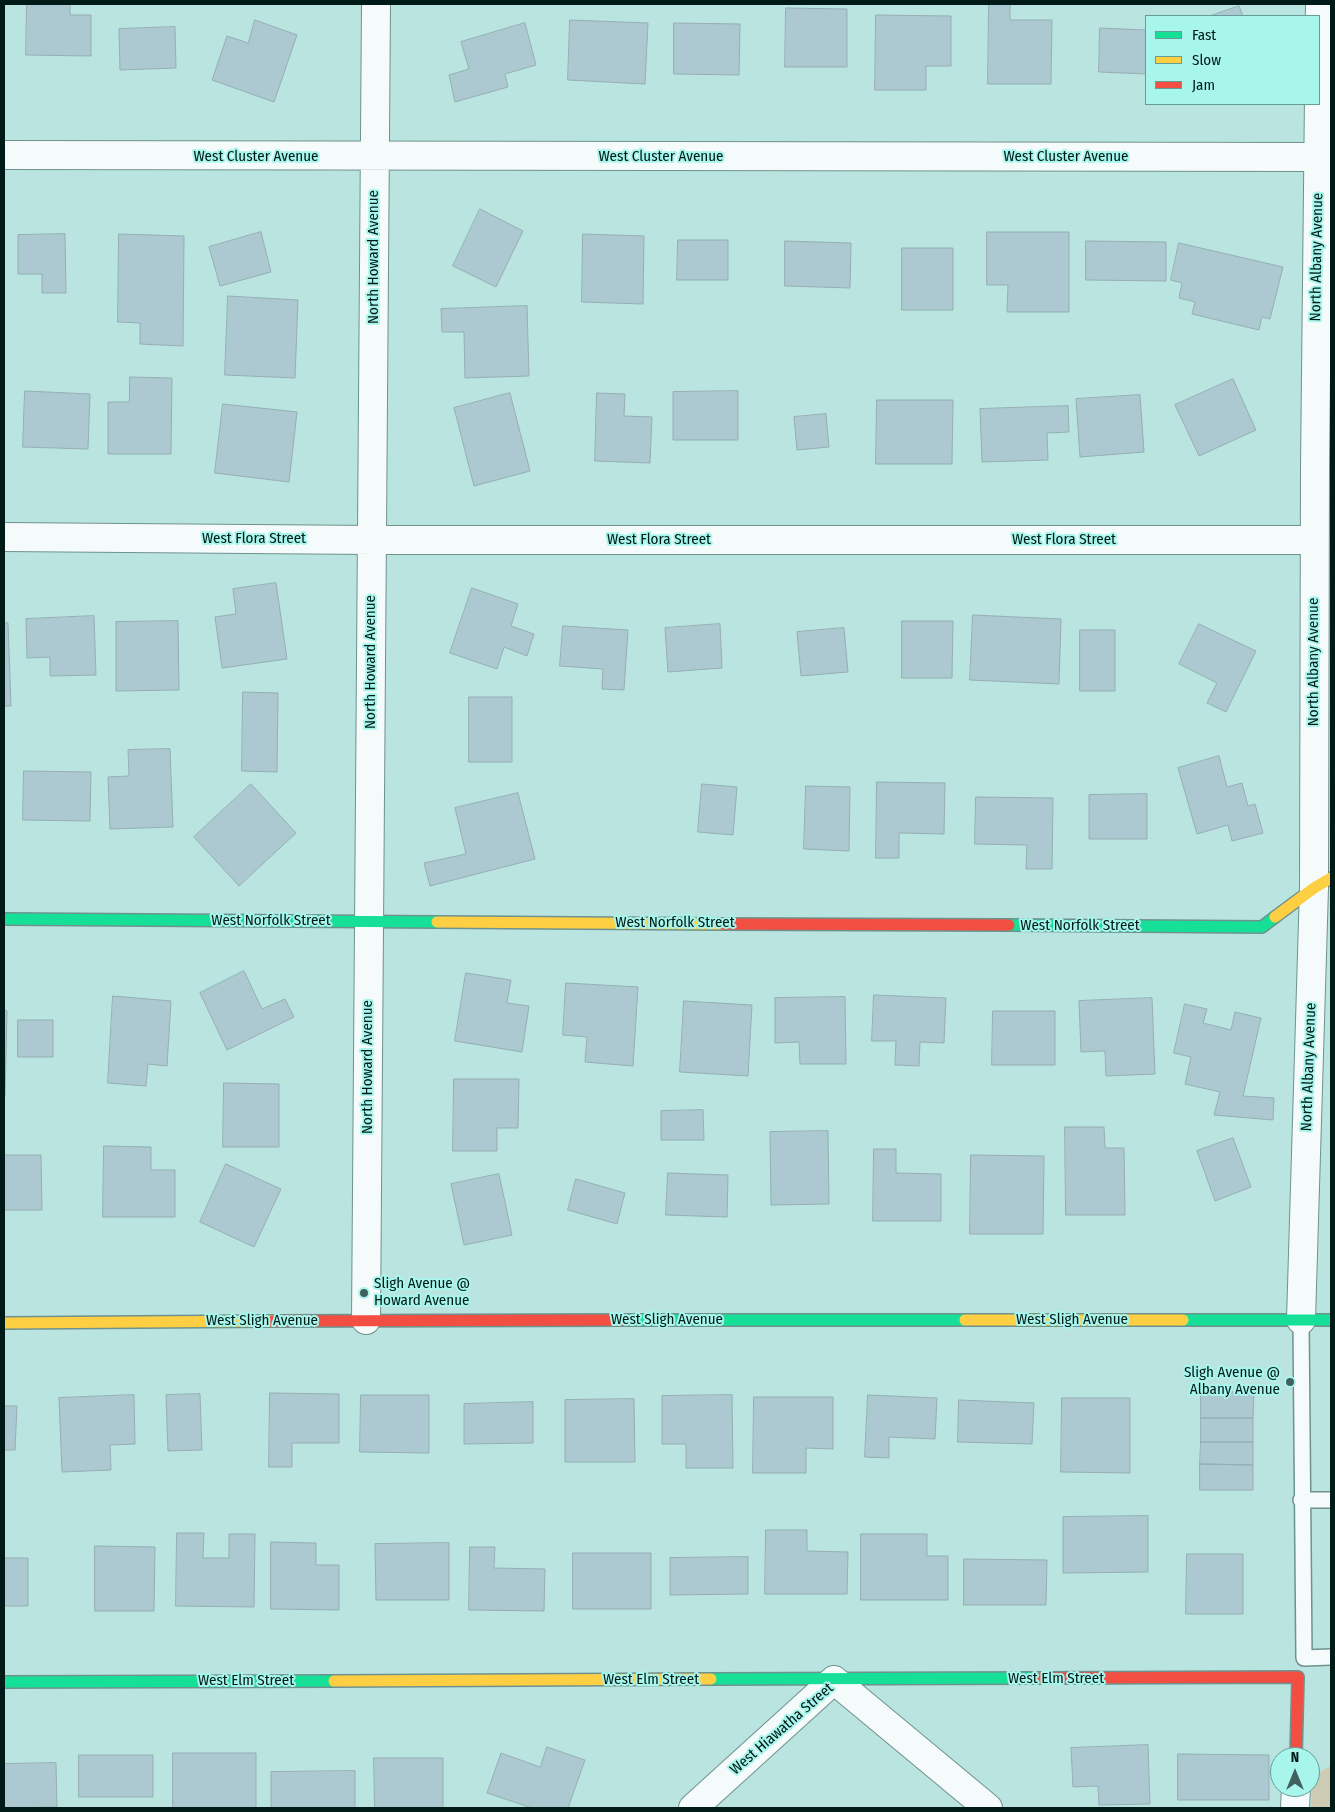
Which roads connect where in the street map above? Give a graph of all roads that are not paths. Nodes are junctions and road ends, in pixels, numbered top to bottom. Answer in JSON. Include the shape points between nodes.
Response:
{"nodes":[{"id":1,"x":376,"y":4,"type":"edge"},
{"id":2,"x":1319,"y":105,"type":"edge"},
{"id":3,"x":4,"y":156,"type":"edge"},
{"id":4,"x":375,"y":157,"type":"junction"},
{"id":5,"x":1318,"y":157,"type":"junction"},
{"id":6,"x":1323,"y":467,"type":"edge"},
{"id":7,"x":4,"y":538,"type":"edge"},
{"id":8,"x":372,"y":540,"type":"junction"},
{"id":9,"x":1314,"y":540,"type":"junction"},
{"id":10,"x":1323,"y":883,"type":"edge"},
{"id":11,"x":4,"y":920,"type":"edge"},
{"id":12,"x":369,"y":921,"type":"junction"},
{"id":13,"x":366,"y":1320,"type":"junction"},
{"id":14,"x":1301,"y":1320,"type":"junction"},
{"id":15,"x":1331,"y":1320,"type":"edge"},
{"id":16,"x":4,"y":1323,"type":"edge"},
{"id":17,"x":1301,"y":1500,"type":"junction"},
{"id":18,"x":1331,"y":1500,"type":"edge"},
{"id":19,"x":1331,"y":1657,"type":"edge"},
{"id":20,"x":834,"y":1680,"type":"junction"},
{"id":21,"x":4,"y":1682,"type":"edge"},
{"id":22,"x":1296,"y":1747,"type":"edge"},
{"id":23,"x":692,"y":1808,"type":"edge"},
{"id":24,"x":988,"y":1808,"type":"edge"}],
"edges":[{"from":1,"to":4,"type":"street","name":"North Howard Avenue"},
{"from":2,"to":5,"type":"street","name":"North Albany Avenue"},
{"from":3,"to":4,"type":"street","name":"West Cluster Avenue"},
{"from":4,"to":5,"type":"street","name":"West Cluster Avenue"},
{"from":4,"to":8,"type":"street","name":"North Howard Avenue"},
{"from":5,"to":6,"type":"street","name":"North Albany Avenue"},
{"from":6,"to":9,"type":"street","name":"North Albany Avenue"},
{"from":7,"to":8,"type":"street","name":"West Flora Street"},
{"from":8,"to":9,"type":"street","name":"West Flora Street"},
{"from":8,"to":12,"type":"street","name":"North Howard Avenue"},
{"from":9,"to":10,"type":"street","name":"North Albany Avenue"},
{"from":10,"to":12,"type":"street","name":"West Norfolk Street","via":[[1262,927]]},
{"from":10,"to":14,"type":"street","name":"North Albany Avenue"},
{"from":11,"to":12,"type":"street","name":"West Norfolk Street"},
{"from":12,"to":13,"type":"street","name":"North Howard Avenue"},
{"from":13,"to":14,"type":"street","name":"West Sligh Avenue"},
{"from":13,"to":16,"type":"street","name":"West Sligh Avenue"},
{"from":14,"to":15,"type":"street","name":"West Sligh Avenue"},
{"from":14,"to":17,"type":"lane"},
{"from":17,"to":18,"type":"lane"},
{"from":17,"to":19,"type":"lane","via":[[1304,1658]]},
{"from":20,"to":21,"type":"street","name":"West Elm Street"},
{"from":20,"to":22,"type":"street","name":"West Elm Street","via":[[1298,1677]]},
{"from":20,"to":23,"type":"street","name":"West Hiawatha Street"},
{"from":20,"to":24,"type":"street","name":"West Hiawatha Street"}]}
